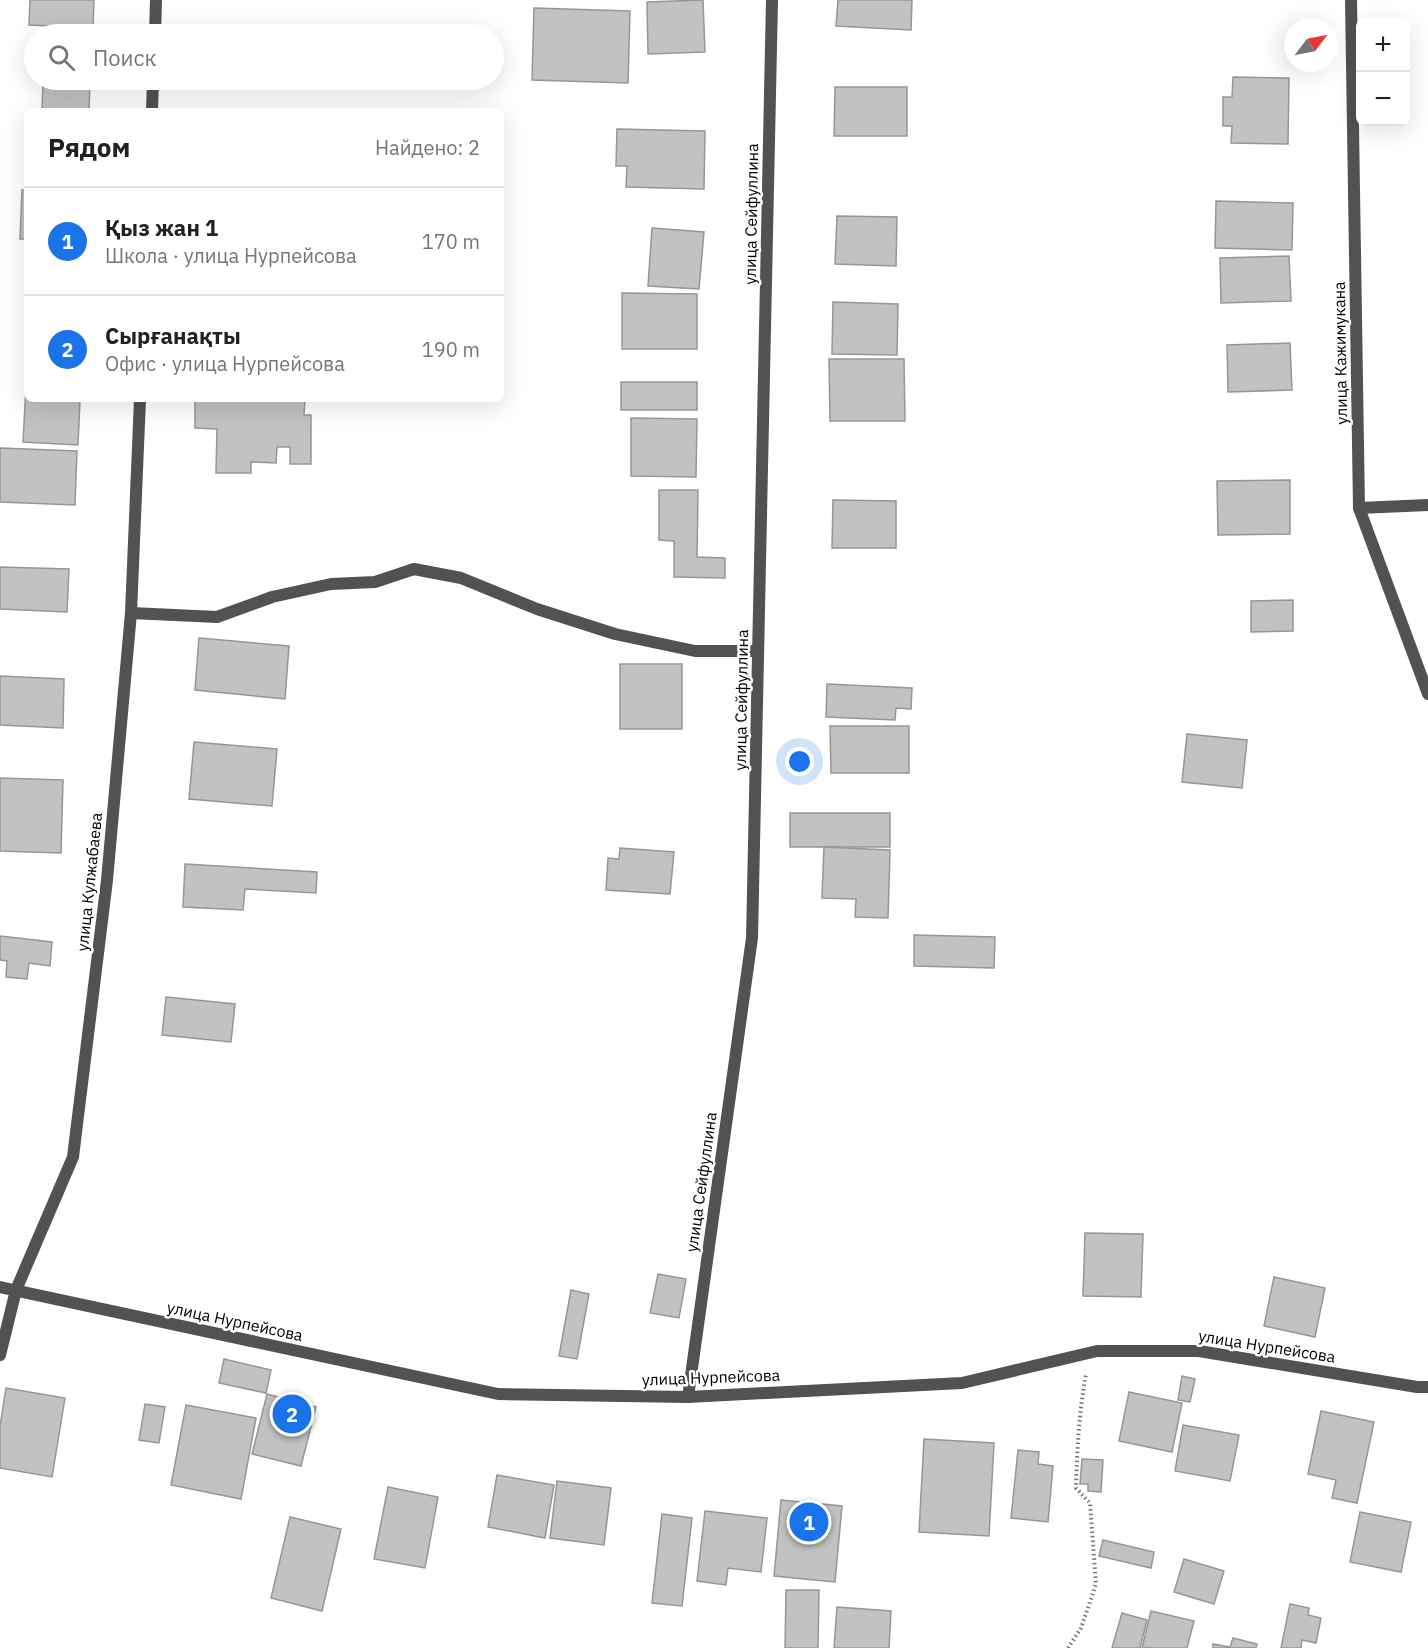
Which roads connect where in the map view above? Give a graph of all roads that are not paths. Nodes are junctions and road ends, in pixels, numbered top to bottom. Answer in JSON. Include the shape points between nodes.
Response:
{"nodes":[{"id":1,"x":156,"y":0,"type":"edge"},
{"id":2,"x":772,"y":0,"type":"edge"},
{"id":3,"x":1351,"y":0,"type":"edge"},
{"id":4,"x":155,"y":24,"type":"edge"},
{"id":5,"x":153,"y":90,"type":"edge"},
{"id":6,"x":152,"y":108,"type":"edge"},
{"id":7,"x":140,"y":402,"type":"edge"},
{"id":8,"x":1428,"y":505,"type":"edge"},
{"id":9,"x":1359,"y":508,"type":"junction"},
{"id":10,"x":131,"y":613,"type":"junction"},
{"id":11,"x":758,"y":651,"type":"junction"},
{"id":12,"x":1428,"y":694,"type":"edge"},
{"id":13,"x":0,"y":1287,"type":"edge"},
{"id":14,"x":16,"y":1290,"type":"junction"},
{"id":15,"x":0,"y":1355,"type":"edge"},
{"id":16,"x":1428,"y":1387,"type":"edge"},
{"id":17,"x":688,"y":1396,"type":"junction"}],
"edges":[{"from":1,"to":4,"type":"street"},
{"from":2,"to":11,"type":"street","name":"улица Сейфуллина"},
{"from":3,"to":9,"type":"street","name":"улица Кажимукана"},
{"from":5,"to":6,"type":"street"},
{"from":7,"to":10,"type":"street","name":"улица Кулжабаева"},
{"from":8,"to":9,"type":"street"},
{"from":9,"to":12,"type":"street","name":"улица Кажимукана"},
{"from":10,"to":11,"type":"street","via":[[218,617],[272,597],[331,584],[375,582],[414,569],[461,578],[537,609],[615,634],[695,651]]},
{"from":10,"to":14,"type":"street","name":"улица Кулжабаева","via":[[74,1157]]},
{"from":11,"to":17,"type":"street","name":"улица Сейфуллина","via":[[752,938]]},
{"from":13,"to":14,"type":"street","name":"улица Нурпейсова"},
{"from":14,"to":15,"type":"street","name":"улица Кулжабаева"},
{"from":14,"to":17,"type":"street","name":"улица Нурпейсова","via":[[498,1394]]},
{"from":16,"to":17,"type":"street","name":"улица Нурпейсова","via":[[1199,1351],[1097,1351],[962,1383]]}]}
